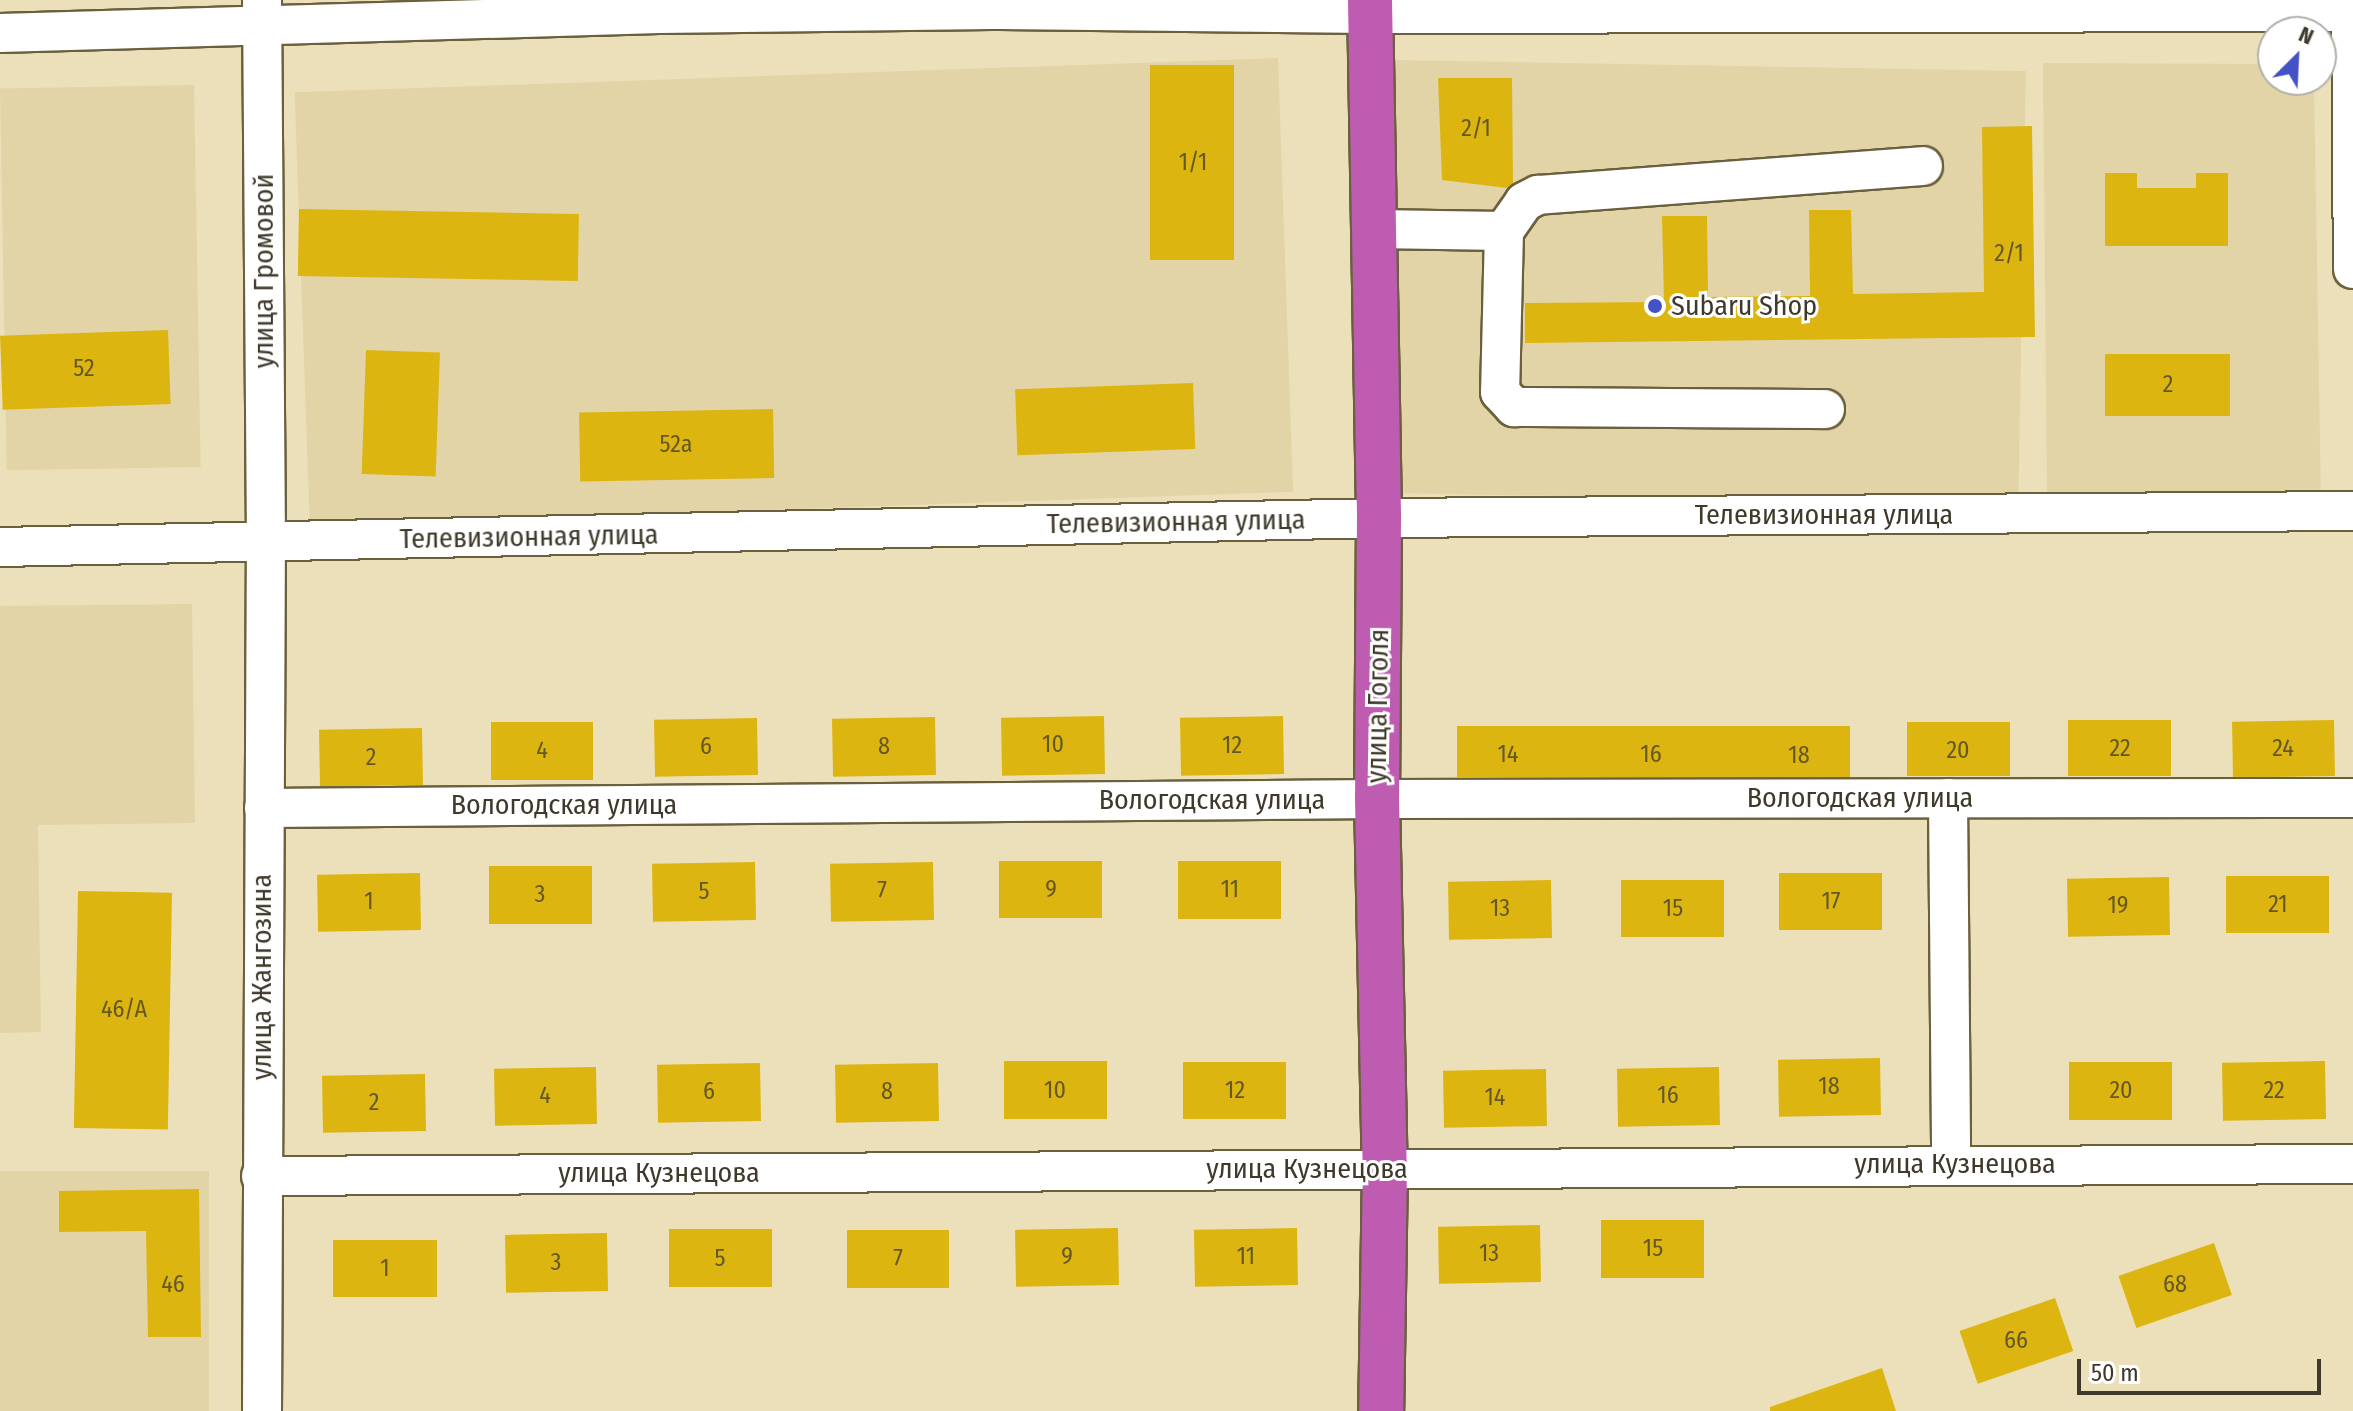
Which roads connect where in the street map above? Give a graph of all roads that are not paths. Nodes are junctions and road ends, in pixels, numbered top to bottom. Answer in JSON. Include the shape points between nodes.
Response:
{"nodes":[{"id":1,"x":991,"y":5,"type":"edge"},
{"id":2,"x":1709,"y":5,"type":"edge"},
{"id":3,"x":2034,"y":5,"type":"edge"},
{"id":4,"x":2351,"y":6,"type":"edge"},
{"id":5,"x":659,"y":7,"type":"edge"},
{"id":6,"x":1370,"y":7,"type":"edge"},
{"id":7,"x":262,"y":12,"type":"edge"},
{"id":8,"x":0,"y":33,"type":"edge"},
{"id":9,"x":1923,"y":166,"type":"dead end"},
{"id":10,"x":1374,"y":229,"type":"junction"},
{"id":11,"x":1504,"y":231,"type":"junction"},
{"id":12,"x":2353,"y":269,"type":"edge"},
{"id":13,"x":1825,"y":409,"type":"dead end"},
{"id":14,"x":2353,"y":511,"type":"edge"},
{"id":15,"x":1379,"y":518,"type":"junction"},
{"id":16,"x":266,"y":543,"type":"junction"},
{"id":17,"x":0,"y":547,"type":"edge"},
{"id":18,"x":1948,"y":798,"type":"junction"},
{"id":19,"x":2353,"y":798,"type":"edge"},
{"id":20,"x":1377,"y":799,"type":"junction"},
{"id":21,"x":264,"y":808,"type":"junction"},
{"id":22,"x":1951,"y":1164,"type":"junction"},
{"id":23,"x":2353,"y":1164,"type":"edge"},
{"id":24,"x":1385,"y":1168,"type":"junction"},
{"id":25,"x":261,"y":1176,"type":"junction"},
{"id":26,"x":262,"y":1411,"type":"edge"},
{"id":27,"x":1381,"y":1411,"type":"edge"}],
"edges":[{"from":1,"to":5,"type":"street"},
{"from":1,"to":6,"type":"street"},
{"from":2,"to":3,"type":"street"},
{"from":2,"to":6,"type":"street"},
{"from":3,"to":4,"type":"street"},
{"from":4,"to":12,"type":"street"},
{"from":5,"to":7,"type":"street"},
{"from":6,"to":10,"type":"highway","name":"улица Гоголя"},
{"from":7,"to":8,"type":"street"},
{"from":7,"to":16,"type":"street","name":"улица Громовой"},
{"from":9,"to":11,"type":"street","via":[[1538,195],[1524,202]]},
{"from":10,"to":11,"type":"street"},
{"from":10,"to":15,"type":"highway","name":"улица Гоголя"},
{"from":11,"to":13,"type":"street","via":[[1500,392],[1514,407]]},
{"from":14,"to":15,"type":"street","name":"Телевизионная улица"},
{"from":15,"to":16,"type":"street","name":"Телевизионная улица"},
{"from":15,"to":20,"type":"highway","name":"улица Гоголя"},
{"from":16,"to":17,"type":"street","name":"Телевизионная улица"},
{"from":16,"to":21,"type":"street","name":"улица Жангозина"},
{"from":18,"to":19,"type":"street","name":"Вологодская улица"},
{"from":18,"to":20,"type":"street","name":"Вологодская улица"},
{"from":18,"to":22,"type":"street"},
{"from":20,"to":21,"type":"street","name":"Вологодская улица"},
{"from":20,"to":24,"type":"highway","name":"улица Гоголя"},
{"from":21,"to":25,"type":"street","name":"улица Жангозина"},
{"from":22,"to":23,"type":"street","name":"улица Кузнецова"},
{"from":22,"to":24,"type":"street","name":"улица Кузнецова"},
{"from":24,"to":25,"type":"street","name":"улица Кузнецова"},
{"from":24,"to":27,"type":"highway","name":"улица Гоголя"},
{"from":25,"to":26,"type":"street","name":"улица Жангозина"}]}
